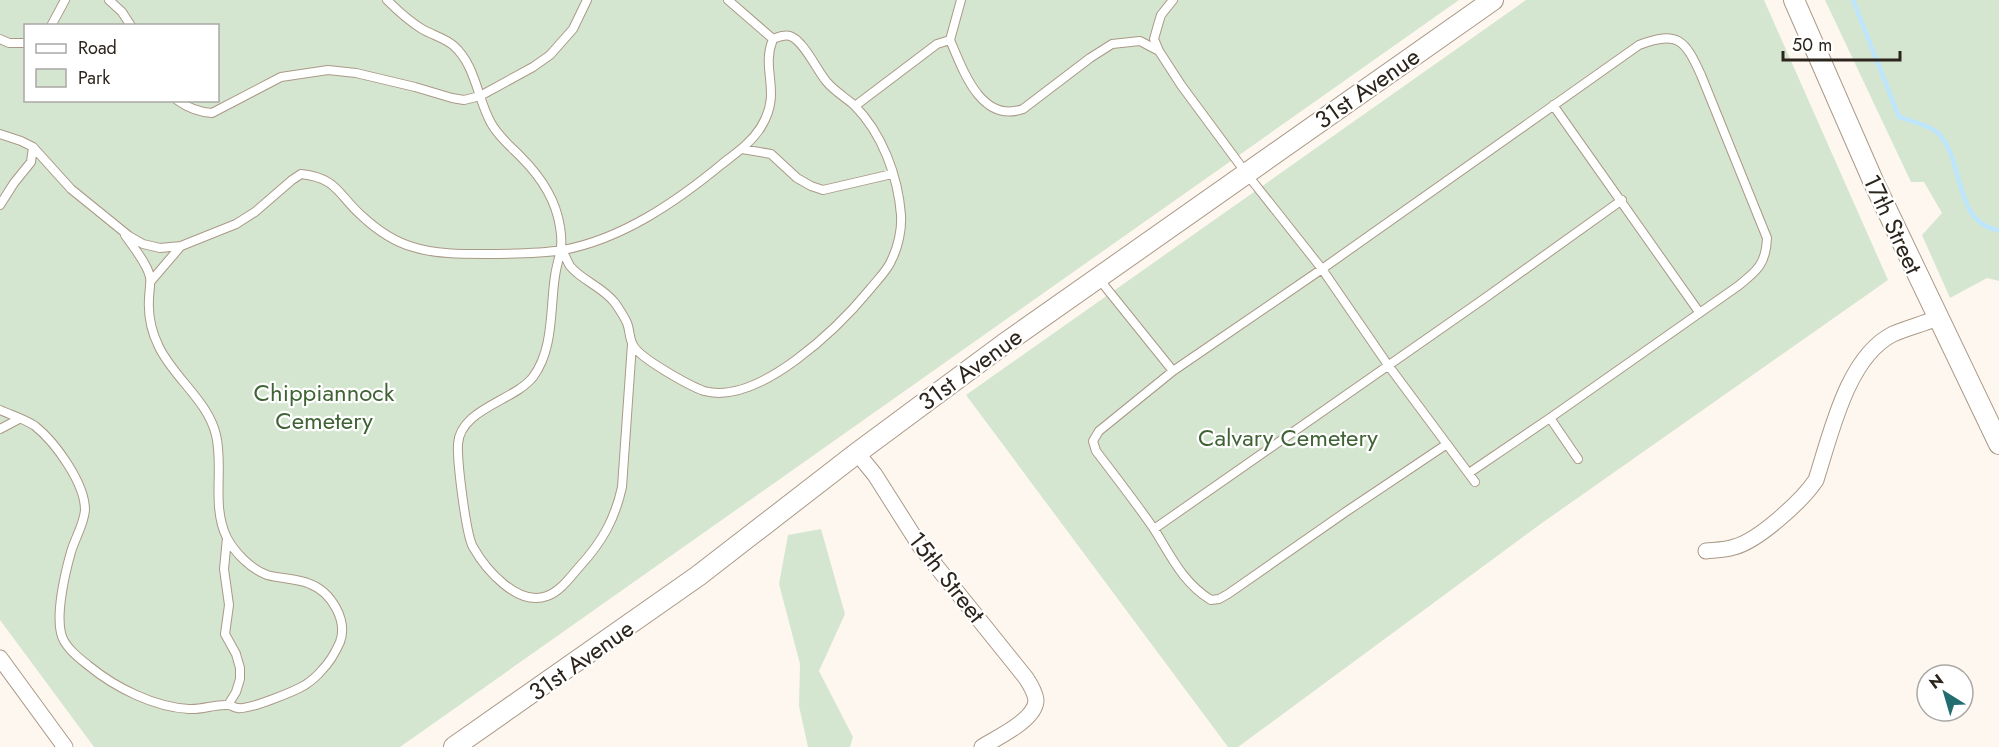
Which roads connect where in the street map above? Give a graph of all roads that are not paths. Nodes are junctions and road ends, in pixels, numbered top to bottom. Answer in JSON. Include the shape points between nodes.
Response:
{"nodes":[{"id":1,"x":65,"y":0,"type":"edge"},
{"id":2,"x":109,"y":0,"type":"edge"},
{"id":3,"x":387,"y":0,"type":"edge"},
{"id":4,"x":587,"y":0,"type":"edge"},
{"id":5,"x":728,"y":0,"type":"edge"},
{"id":6,"x":961,"y":0,"type":"edge"},
{"id":7,"x":1173,"y":0,"type":"edge"},
{"id":8,"x":1493,"y":0,"type":"edge"},
{"id":9,"x":1794,"y":0,"type":"edge"},
{"id":10,"x":52,"y":24,"type":"edge"},
{"id":11,"x":129,"y":24,"type":"edge"},
{"id":12,"x":0,"y":39,"type":"edge"},
{"id":13,"x":773,"y":39,"type":"junction"},
{"id":14,"x":950,"y":40,"type":"junction"},
{"id":15,"x":24,"y":43,"type":"edge"},
{"id":16,"x":1159,"y":51,"type":"junction"},
{"id":17,"x":480,"y":96,"type":"junction"},
{"id":18,"x":180,"y":102,"type":"edge"},
{"id":19,"x":1553,"y":105,"type":"junction"},
{"id":20,"x":855,"y":106,"type":"junction"},
{"id":21,"x":0,"y":134,"type":"edge"},
{"id":22,"x":33,"y":147,"type":"junction"},
{"id":23,"x":742,"y":150,"type":"junction"},
{"id":24,"x":1246,"y":173,"type":"junction"},
{"id":25,"x":892,"y":174,"type":"junction"},
{"id":26,"x":1622,"y":200,"type":"junction"},
{"id":27,"x":0,"y":205,"type":"edge"},
{"id":28,"x":122,"y":231,"type":"junction"},
{"id":29,"x":181,"y":246,"type":"junction"},
{"id":30,"x":562,"y":250,"type":"junction"},
{"id":31,"x":1322,"y":269,"type":"junction"},
{"id":32,"x":1098,"y":278,"type":"junction"},
{"id":33,"x":151,"y":281,"type":"junction"},
{"id":34,"x":1699,"y":312,"type":"junction"},
{"id":35,"x":1937,"y":318,"type":"junction"},
{"id":36,"x":632,"y":344,"type":"junction"},
{"id":37,"x":1388,"y":365,"type":"junction"},
{"id":38,"x":1173,"y":371,"type":"junction"},
{"id":39,"x":0,"y":410,"type":"edge"},
{"id":40,"x":19,"y":418,"type":"junction"},
{"id":41,"x":1550,"y":418,"type":"junction"},
{"id":42,"x":0,"y":429,"type":"edge"},
{"id":43,"x":1447,"y":444,"type":"junction"},
{"id":44,"x":1999,"y":444,"type":"edge"},
{"id":45,"x":857,"y":453,"type":"junction"},
{"id":46,"x":1578,"y":459,"type":"dead end"},
{"id":47,"x":1469,"y":472,"type":"junction"},
{"id":48,"x":1475,"y":482,"type":"dead end"},
{"id":49,"x":1154,"y":529,"type":"junction"},
{"id":50,"x":227,"y":538,"type":"junction"},
{"id":51,"x":1706,"y":551,"type":"dead end"},
{"id":52,"x":0,"y":658,"type":"edge"},
{"id":53,"x":228,"y":705,"type":"junction"},
{"id":54,"x":65,"y":747,"type":"edge"},
{"id":55,"x":454,"y":747,"type":"edge"},
{"id":56,"x":982,"y":747,"type":"edge"}],
"edges":[{"from":1,"to":10,"type":"lane"},
{"from":2,"to":11,"type":"lane"},
{"from":3,"to":17,"type":"lane","via":[[419,27],[454,46]]},
{"from":4,"to":17,"type":"lane","via":[[573,28],[550,55]]},
{"from":5,"to":13,"type":"lane"},
{"from":6,"to":14,"type":"lane"},
{"from":7,"to":16,"type":"lane","via":[[1161,15],[1154,39]]},
{"from":8,"to":24,"type":"street","name":"31st Avenue"},
{"from":9,"to":35,"type":"street","name":"17th Street"},
{"from":12,"to":15,"type":"lane"},
{"from":13,"to":20,"type":"lane","via":[[784,35],[800,42],[815,68]]},
{"from":13,"to":23,"type":"lane","via":[[768,50],[772,100],[761,127]]},
{"from":14,"to":16,"type":"lane","via":[[972,87],[997,111],[1011,113],[1023,109],[1112,44],[1140,41]]},
{"from":14,"to":20,"type":"lane","via":[[937,44]]},
{"from":16,"to":24,"type":"lane"},
{"from":17,"to":18,"type":"lane","via":[[452,98],[328,70],[280,77],[212,113]]},
{"from":17,"to":30,"type":"lane","via":[[491,123],[549,194],[560,227]]},
{"from":19,"to":26,"type":"lane"},
{"from":19,"to":31,"type":"lane"},
{"from":19,"to":34,"type":"lane","via":[[1639,45],[1664,37],[1680,41],[1689,50],[1767,238],[1765,258],[1756,272]]},
{"from":20,"to":25,"type":"lane","via":[[880,139]]},
{"from":21,"to":22,"type":"lane"},
{"from":22,"to":27,"type":"lane","via":[[31,162]]},
{"from":22,"to":28,"type":"lane","via":[[71,189]]},
{"from":23,"to":25,"type":"lane","via":[[771,154],[797,178],[823,190]]},
{"from":23,"to":30,"type":"lane","via":[[700,183],[636,223]]},
{"from":24,"to":31,"type":"lane"},
{"from":24,"to":32,"type":"street","name":"31st Avenue"},
{"from":25,"to":36,"type":"lane","via":[[901,217],[892,260],[841,323],[784,367],[740,390],[713,393],[678,378]]},
{"from":26,"to":34,"type":"lane"},
{"from":26,"to":37,"type":"lane"},
{"from":28,"to":29,"type":"lane","via":[[160,248]]},
{"from":28,"to":33,"type":"lane"},
{"from":29,"to":30,"type":"lane","via":[[236,224],[301,174],[322,178],[361,215],[394,239],[413,247],[470,254]]},
{"from":29,"to":33,"type":"lane"},
{"from":30,"to":36,"type":"lane","via":[[571,267],[615,303],[627,323]]},
{"from":30,"to":36,"type":"lane","via":[[542,361],[534,376],[468,422],[458,442],[472,546],[510,590],[536,599],[562,587],[597,548],[617,509]]},
{"from":31,"to":37,"type":"lane"},
{"from":31,"to":38,"type":"lane"},
{"from":32,"to":38,"type":"lane"},
{"from":32,"to":45,"type":"street","name":"31st Avenue"},
{"from":33,"to":50,"type":"lane","via":[[149,304],[158,345],[215,430],[221,522]]},
{"from":34,"to":41,"type":"lane"},
{"from":35,"to":44,"type":"street","name":"17th Street"},
{"from":35,"to":51,"type":"street","via":[[1892,335],[1859,366],[1844,394],[1816,480],[1808,492],[1780,518],[1736,547]]},
{"from":37,"to":43,"type":"lane"},
{"from":37,"to":49,"type":"lane"},
{"from":38,"to":49,"type":"lane","via":[[1099,431],[1093,441],[1096,451]]},
{"from":39,"to":40,"type":"lane"},
{"from":40,"to":42,"type":"lane"},
{"from":40,"to":53,"type":"lane","via":[[54,444],[70,468],[85,509],[66,572],[61,614],[61,635],[72,652],[132,694],[188,709]]},
{"from":41,"to":46,"type":"lane"},
{"from":41,"to":47,"type":"lane"},
{"from":43,"to":47,"type":"lane"},
{"from":43,"to":49,"type":"lane","via":[[1219,599],[1211,600],[1191,586]]},
{"from":45,"to":55,"type":"street","name":"31st Avenue","via":[[689,583]]},
{"from":45,"to":56,"type":"street","name":"15th Street","via":[[920,546],[1026,678],[1036,699],[1030,716]]},
{"from":47,"to":48,"type":"lane"},
{"from":50,"to":53,"type":"lane","via":[[224,569],[229,605],[225,634],[240,668],[236,692]]},
{"from":50,"to":53,"type":"lane","via":[[249,564],[267,574],[312,584],[326,593],[333,601],[341,627],[341,641],[334,653],[323,670],[306,684],[240,709]]},
{"from":52,"to":54,"type":"street"}]}
